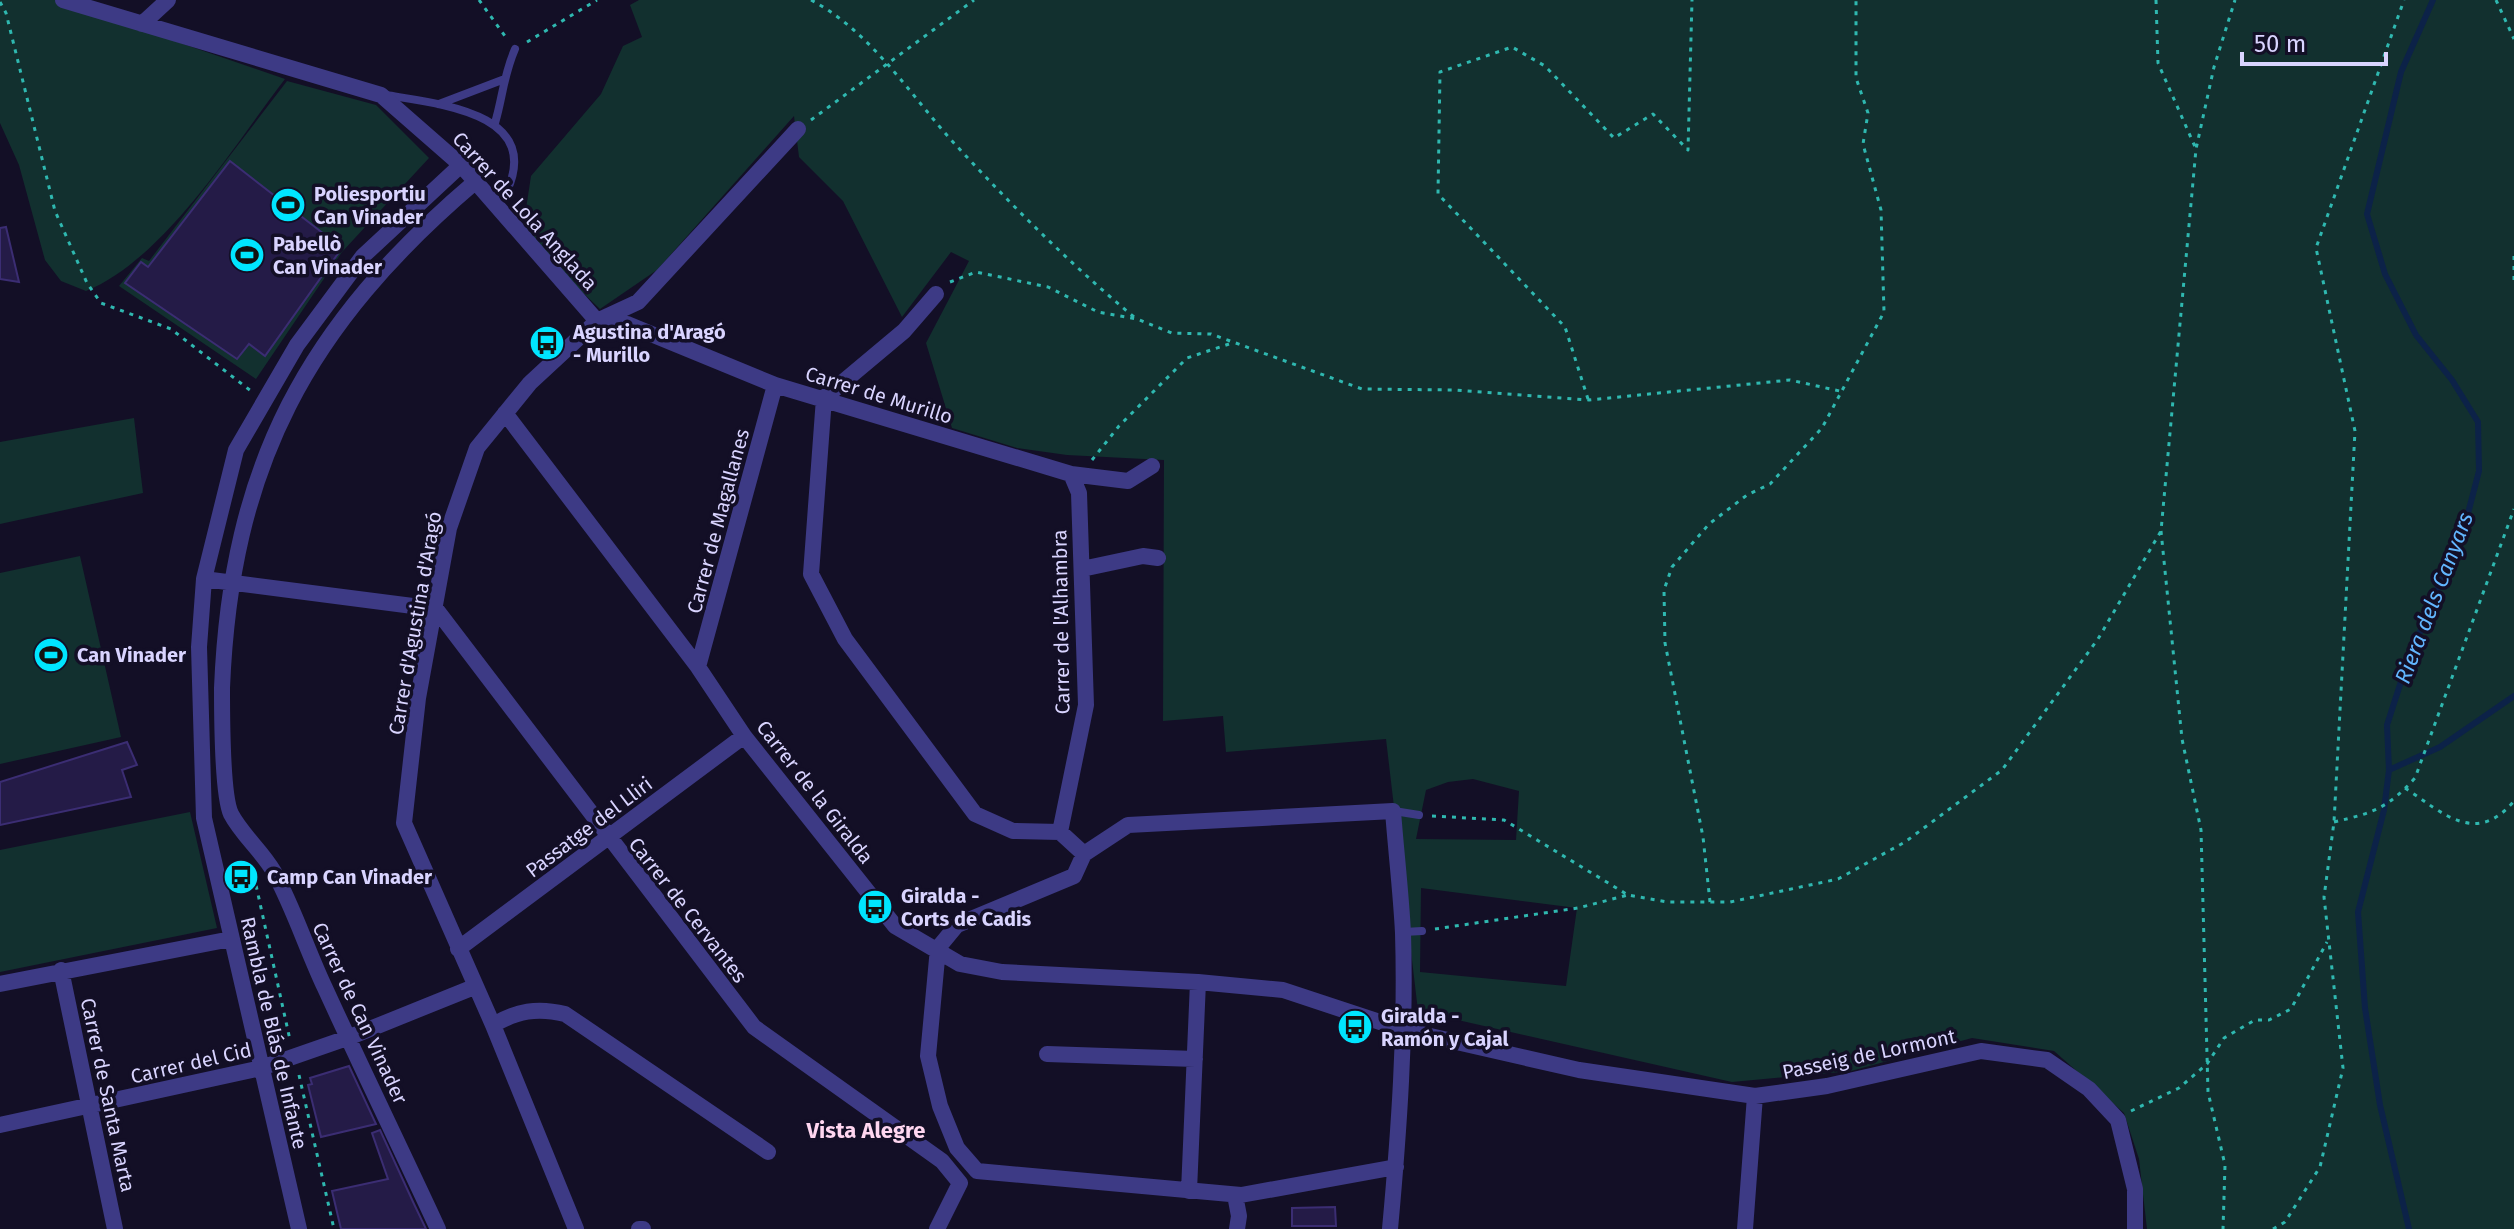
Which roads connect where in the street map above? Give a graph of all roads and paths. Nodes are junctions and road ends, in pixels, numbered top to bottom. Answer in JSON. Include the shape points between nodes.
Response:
{"nodes":[{"id":1,"x":63,"y":0,"type":"edge"},
{"id":2,"x":168,"y":0,"type":"edge"},
{"id":3,"x":479,"y":0,"type":"edge"},
{"id":4,"x":597,"y":0,"type":"edge"},
{"id":5,"x":811,"y":0,"type":"edge"},
{"id":6,"x":974,"y":0,"type":"edge"},
{"id":7,"x":1692,"y":0,"type":"edge"},
{"id":8,"x":1856,"y":0,"type":"edge"},
{"id":9,"x":2156,"y":0,"type":"edge"},
{"id":10,"x":2235,"y":0,"type":"edge"},
{"id":11,"x":2404,"y":0,"type":"edge"},
{"id":12,"x":2496,"y":0,"type":"edge"},
{"id":13,"x":0,"y":2,"type":"edge"},
{"id":14,"x":142,"y":24,"type":"junction"},
{"id":15,"x":2514,"y":39,"type":"edge"},
{"id":16,"x":515,"y":49,"type":"junction"},
{"id":17,"x":888,"y":63,"type":"junction"},
{"id":18,"x":502,"y":80,"type":"junction"},
{"id":19,"x":381,"y":95,"type":"junction"},
{"id":20,"x":439,"y":104,"type":"junction"},
{"id":21,"x":495,"y":123,"type":"junction"},
{"id":22,"x":798,"y":129,"type":"joint"},
{"id":23,"x":2196,"y":149,"type":"junction"},
{"id":24,"x":461,"y":165,"type":"junction"},
{"id":25,"x":475,"y":182,"type":"junction"},
{"id":26,"x":507,"y":191,"type":"dead end"},
{"id":27,"x":2514,"y":256,"type":"edge"},
{"id":28,"x":2514,"y":283,"type":"edge"},
{"id":29,"x":936,"y":294,"type":"joint"},
{"id":30,"x":1137,"y":319,"type":"junction"},
{"id":31,"x":597,"y":321,"type":"junction"},
{"id":32,"x":1229,"y":344,"type":"junction"},
{"id":33,"x":775,"y":385,"type":"junction"},
{"id":34,"x":251,"y":391,"type":"dead end"},
{"id":35,"x":1844,"y":392,"type":"junction"},
{"id":36,"x":824,"y":398,"type":"junction"},
{"id":37,"x":1589,"y":400,"type":"junction"},
{"id":38,"x":505,"y":413,"type":"junction"},
{"id":39,"x":1152,"y":466,"type":"dead end"},
{"id":40,"x":1076,"y":475,"type":"junction"},
{"id":41,"x":2514,"y":509,"type":"edge"},
{"id":42,"x":2161,"y":531,"type":"junction"},
{"id":43,"x":1158,"y":558,"type":"dead end"},
{"id":44,"x":1082,"y":569,"type":"junction"},
{"id":45,"x":204,"y":579,"type":"junction"},
{"id":46,"x":232,"y":583,"type":"junction"},
{"id":47,"x":436,"y":609,"type":"junction"},
{"id":48,"x":698,"y":667,"type":"junction"},
{"id":49,"x":744,"y":736,"type":"junction"},
{"id":50,"x":2405,"y":788,"type":"junction"},
{"id":51,"x":2514,"y":801,"type":"edge"},
{"id":52,"x":1393,"y":811,"type":"junction"},
{"id":53,"x":1419,"y":815,"type":"joint"},
{"id":54,"x":2334,"y":822,"type":"junction"},
{"id":55,"x":1060,"y":832,"type":"junction"},
{"id":56,"x":607,"y":839,"type":"junction"},
{"id":57,"x":1084,"y":854,"type":"junction"},
{"id":58,"x":1628,"y":895,"type":"junction"},
{"id":59,"x":1710,"y":902,"type":"junction"},
{"id":60,"x":1422,"y":931,"type":"joint"},
{"id":61,"x":1403,"y":932,"type":"junction"},
{"id":62,"x":231,"y":939,"type":"junction"},
{"id":63,"x":2328,"y":941,"type":"junction"},
{"id":64,"x":938,"y":948,"type":"junction"},
{"id":65,"x":458,"y":949,"type":"junction"},
{"id":66,"x":61,"y":970,"type":"junction"},
{"id":67,"x":1198,"y":982,"type":"junction"},
{"id":68,"x":0,"y":984,"type":"edge"},
{"id":69,"x":474,"y":987,"type":"junction"},
{"id":70,"x":493,"y":1025,"type":"junction"},
{"id":71,"x":1404,"y":1030,"type":"junction"},
{"id":72,"x":350,"y":1037,"type":"junction"},
{"id":73,"x":1047,"y":1054,"type":"dead end"},
{"id":74,"x":1195,"y":1059,"type":"junction"},
{"id":75,"x":2207,"y":1064,"type":"junction"},
{"id":76,"x":261,"y":1068,"type":"junction"},
{"id":77,"x":301,"y":1080,"type":"dead end"},
{"id":78,"x":1755,"y":1096,"type":"junction"},
{"id":79,"x":89,"y":1106,"type":"junction"},
{"id":80,"x":2118,"y":1120,"type":"junction"},
{"id":81,"x":0,"y":1125,"type":"edge"},
{"id":82,"x":768,"y":1152,"type":"dead end"},
{"id":83,"x":1396,"y":1167,"type":"junction"},
{"id":84,"x":1189,"y":1191,"type":"junction"},
{"id":85,"x":1235,"y":1195,"type":"junction"},
{"id":86,"x":115,"y":1229,"type":"edge"},
{"id":87,"x":299,"y":1229,"type":"edge"},
{"id":88,"x":334,"y":1229,"type":"edge"},
{"id":89,"x":438,"y":1229,"type":"edge"},
{"id":90,"x":576,"y":1229,"type":"edge"},
{"id":91,"x":937,"y":1229,"type":"edge"},
{"id":92,"x":1237,"y":1229,"type":"edge"},
{"id":93,"x":1390,"y":1229,"type":"edge"},
{"id":94,"x":1745,"y":1229,"type":"edge"},
{"id":95,"x":2135,"y":1229,"type":"edge"},
{"id":96,"x":2223,"y":1229,"type":"edge"},
{"id":97,"x":2273,"y":1229,"type":"edge"}],
"edges":[{"from":1,"to":14,"type":"street","name":"Carrer de Lola Anglada"},
{"from":2,"to":14,"type":"street"},
{"from":3,"to":16,"type":"path"},
{"from":4,"to":16,"type":"path"},
{"from":5,"to":17,"type":"path","via":[[842,16]]},
{"from":6,"to":17,"type":"path"},
{"from":7,"to":37,"type":"path","via":[[1688,150],[1653,114],[1614,138],[1545,66],[1512,47],[1440,72],[1438,194],[1565,327]]},
{"from":8,"to":35,"type":"path","via":[[1856,78],[1868,113],[1863,144],[1881,210],[1885,285],[1884,312]]},
{"from":9,"to":23,"type":"path","via":[[2158,63]]},
{"from":10,"to":23,"type":"path"},
{"from":11,"to":54,"type":"path","via":[[2316,248],[2355,431]]},
{"from":12,"to":15,"type":"path"},
{"from":13,"to":34,"type":"path","via":[[55,211],[87,283],[101,303],[171,329]]},
{"from":14,"to":19,"type":"street","name":"Carrer de Lola Anglada"},
{"from":16,"to":18,"type":"lane"},
{"from":17,"to":22,"type":"path"},
{"from":17,"to":30,"type":"path","via":[[1033,228]]},
{"from":18,"to":20,"type":"lane"},
{"from":18,"to":21,"type":"lane"},
{"from":19,"to":20,"type":"lane"},
{"from":19,"to":24,"type":"street","name":"Carrer de Lola Anglada"},
{"from":20,"to":21,"type":"lane"},
{"from":21,"to":26,"type":"lane","via":[[509,138],[517,169]]},
{"from":22,"to":31,"type":"street","name":"Carrer d'Agustina d'Aragó","via":[[638,302]]},
{"from":23,"to":42,"type":"path"},
{"from":24,"to":25,"type":"street","name":"Carrer de Lola Anglada"},
{"from":24,"to":45,"type":"street","name":"Rambla de Blás de Infante","via":[[363,256],[297,345],[236,450]]},
{"from":25,"to":31,"type":"street","name":"Carrer de Lola Anglada"},
{"from":25,"to":46,"type":"street","name":"Carrer de Can Vinader","via":[[351,306],[302,378],[269,443],[237,544]]},
{"from":27,"to":28,"type":"path"},
{"from":29,"to":30,"type":"path","via":[[952,280],[976,272],[1048,287],[1098,312]]},
{"from":29,"to":36,"type":"street","via":[[904,331]]},
{"from":30,"to":32,"type":"path","via":[[1172,333],[1211,334]]},
{"from":31,"to":33,"type":"street","name":"Carrer de Murillo","via":[[627,324]]},
{"from":31,"to":38,"type":"street","name":"Carrer d'Agustina d'Aragó"},
{"from":32,"to":37,"type":"path","via":[[1302,364],[1362,389]]},
{"from":32,"to":40,"type":"path","via":[[1187,358]]},
{"from":33,"to":36,"type":"street","name":"Carrer de Murillo"},
{"from":33,"to":48,"type":"street","name":"Carrer de Magallanes"},
{"from":35,"to":37,"type":"path","via":[[1790,380]]},
{"from":35,"to":59,"type":"path","via":[[1822,428],[1770,484],[1709,524],[1672,567],[1664,590],[1665,643],[1703,837]]},
{"from":36,"to":40,"type":"street","name":"Carrer de Murillo"},
{"from":36,"to":55,"type":"street","via":[[811,574],[845,639],[975,814],[1013,831]]},
{"from":38,"to":47,"type":"street","name":"Carrer d'Agustina d'Aragó","via":[[477,448],[449,528]]},
{"from":38,"to":48,"type":"street","name":"Carrer de la Giralda"},
{"from":39,"to":40,"type":"street","name":"Carrer de Murillo","via":[[1128,481]]},
{"from":40,"to":44,"type":"street","name":"Carrer de l'Alhambra"},
{"from":41,"to":50,"type":"path","via":[[2415,778]]},
{"from":42,"to":59,"type":"path","via":[[2098,639],[2002,770],[1905,842],[1838,879]]},
{"from":42,"to":75,"type":"path","via":[[2182,739],[2201,830]]},
{"from":43,"to":44,"type":"street","via":[[1143,556]]},
{"from":44,"to":55,"type":"street","name":"Carrer de l'Alhambra","via":[[1086,705]]},
{"from":45,"to":46,"type":"street"},
{"from":45,"to":62,"type":"street","name":"Rambla de Blás de Infante","via":[[199,647],[204,818]]},
{"from":46,"to":47,"type":"street"},
{"from":46,"to":72,"type":"street","name":"Carrer de Can Vinader","via":[[221,723],[230,812],[273,871]]},
{"from":47,"to":56,"type":"street","name":"Carrer de Cervantes"},
{"from":47,"to":65,"type":"street","name":"Carrer d'Agustina d'Aragó","via":[[418,698],[404,823]]},
{"from":48,"to":49,"type":"street","name":"Carrer de la Giralda"},
{"from":49,"to":56,"type":"street","name":"Passatge del Lliri"},
{"from":49,"to":64,"type":"street","name":"Carrer de la Giralda","via":[[895,926]]},
{"from":50,"to":51,"type":"path","via":[[2455,821],[2479,825],[2502,815]]},
{"from":50,"to":54,"type":"path","via":[[2394,802]]},
{"from":52,"to":53,"type":"lane"},
{"from":52,"to":57,"type":"street","via":[[1128,825]]},
{"from":52,"to":61,"type":"street"},
{"from":53,"to":58,"type":"path","via":[[1504,820]]},
{"from":54,"to":63,"type":"path","via":[[2324,897]]},
{"from":55,"to":57,"type":"street"},
{"from":56,"to":65,"type":"street","name":"Passatge del Lliri"},
{"from":56,"to":91,"type":"street","name":"Carrer de Cervantes","via":[[754,1027],[942,1161],[960,1183]]},
{"from":57,"to":64,"type":"street","via":[[1074,876],[957,925]]},
{"from":58,"to":59,"type":"path"},
{"from":58,"to":60,"type":"path","via":[[1578,908]]},
{"from":60,"to":61,"type":"lane"},
{"from":61,"to":71,"type":"street"},
{"from":62,"to":66,"type":"street"},
{"from":62,"to":76,"type":"street","name":"Rambla de Blás de Infante"},
{"from":63,"to":75,"type":"path","via":[[2291,1009],[2269,1020],[2255,1020],[2224,1038]]},
{"from":63,"to":97,"type":"path","via":[[2343,1068],[2320,1167],[2285,1222]]},
{"from":64,"to":67,"type":"street","name":"Carrer de la Giralda","via":[[960,964],[1002,972]]},
{"from":64,"to":84,"type":"street","via":[[928,1056],[957,1148],[977,1171]]},
{"from":65,"to":69,"type":"street","name":"Carrer d'Agustina d'Aragó"},
{"from":66,"to":68,"type":"street"},
{"from":66,"to":79,"type":"street","name":"Carrer de Santa Marta"},
{"from":67,"to":71,"type":"street","name":"Carrer de la Giralda","via":[[1283,990]]},
{"from":67,"to":74,"type":"street"},
{"from":69,"to":70,"type":"street","name":"Carrer d'Agustina d'Aragó"},
{"from":69,"to":72,"type":"street","name":"Carrer del Cid"},
{"from":70,"to":82,"type":"street","via":[[514,1013],[546,1009],[565,1014]]},
{"from":70,"to":90,"type":"street","name":"Carrer d'Agustina d'Aragó"},
{"from":71,"to":78,"type":"street","name":"Passeig de Lormont","via":[[1579,1070]]},
{"from":71,"to":83,"type":"street"},
{"from":72,"to":76,"type":"street","name":"Carrer del Cid"},
{"from":72,"to":89,"type":"street","name":"Carrer de Can Vinader"},
{"from":73,"to":74,"type":"street"},
{"from":74,"to":84,"type":"street"},
{"from":75,"to":80,"type":"path","via":[[2179,1088]]},
{"from":75,"to":96,"type":"path","via":[[2225,1165]]},
{"from":76,"to":79,"type":"street","name":"Carrer del Cid"},
{"from":76,"to":87,"type":"street","name":"Rambla de Blás de Infante"},
{"from":77,"to":88,"type":"path"},
{"from":78,"to":80,"type":"street","name":"Passeig de Lormont","via":[[1827,1086],[1981,1051],[2047,1060],[2089,1089]]},
{"from":78,"to":94,"type":"street"},
{"from":79,"to":81,"type":"street","name":"Carrer del Cid"},
{"from":79,"to":86,"type":"street","name":"Carrer de Santa Marta"},
{"from":80,"to":95,"type":"street","name":"Passeig de Lormont","via":[[2135,1189]]},
{"from":83,"to":85,"type":"street"},
{"from":83,"to":93,"type":"street"},
{"from":84,"to":85,"type":"street"},
{"from":85,"to":92,"type":"street"}]}
